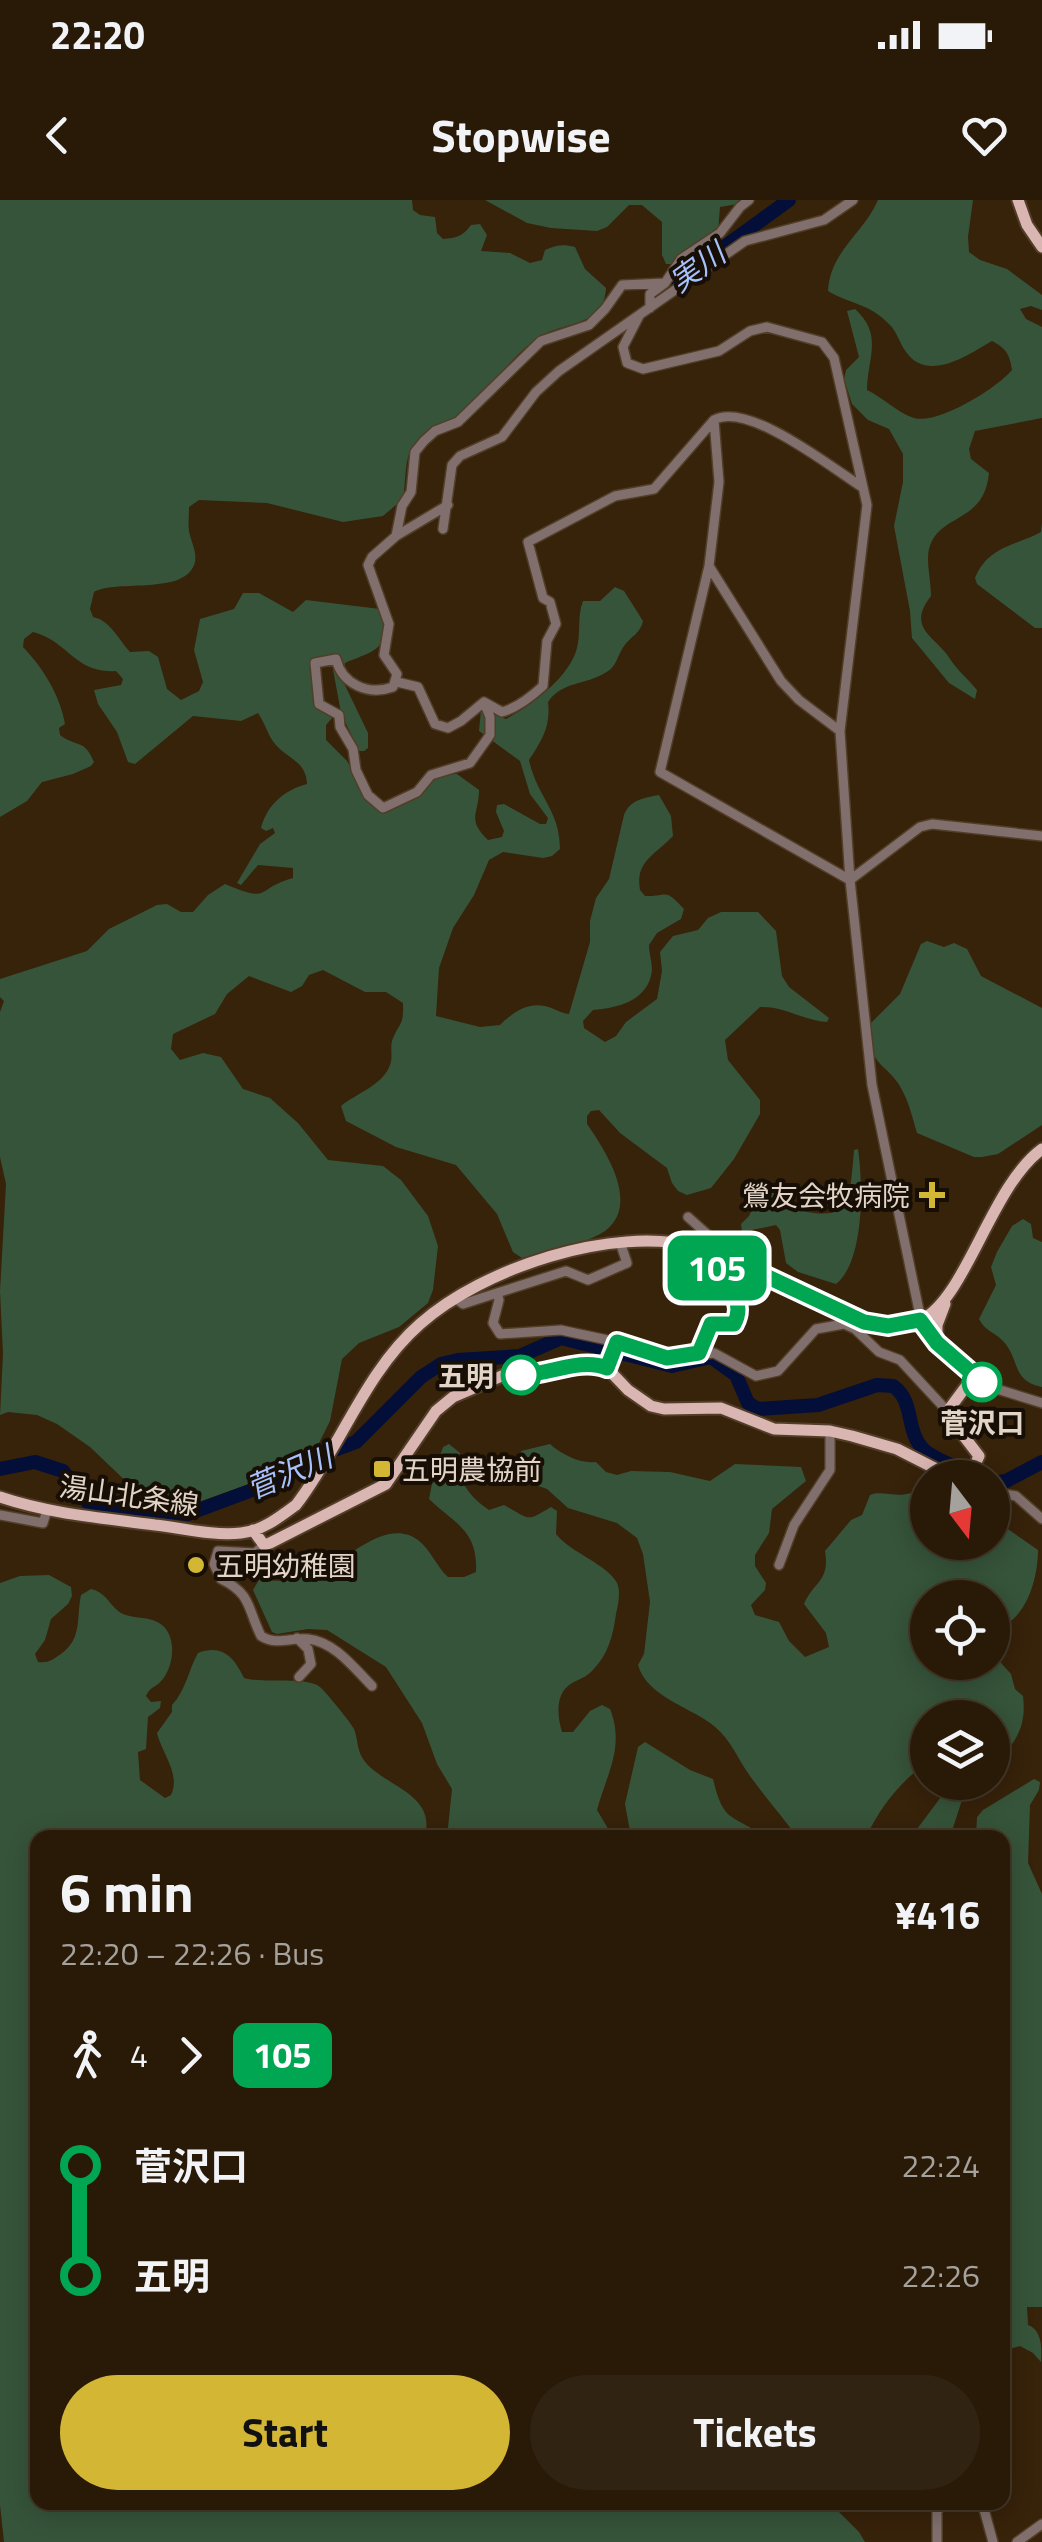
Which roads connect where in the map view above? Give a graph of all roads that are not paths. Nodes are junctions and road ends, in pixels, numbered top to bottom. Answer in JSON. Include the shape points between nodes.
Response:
{"nodes":[{"id":1,"x":750,"y":200,"type":"edge"},
{"id":2,"x":853,"y":200,"type":"edge"},
{"id":3,"x":1018,"y":200,"type":"edge"},
{"id":4,"x":1042,"y":247,"type":"edge"},
{"id":5,"x":665,"y":283,"type":"junction"},
{"id":6,"x":650,"y":308,"type":"junction"},
{"id":7,"x":640,"y":316,"type":"junction"},
{"id":8,"x":714,"y":420,"type":"junction"},
{"id":9,"x":862,"y":487,"type":"junction"},
{"id":10,"x":448,"y":505,"type":"junction"},
{"id":11,"x":444,"y":529,"type":"dead end"},
{"id":12,"x":396,"y":536,"type":"junction"},
{"id":13,"x":709,"y":566,"type":"junction"},
{"id":14,"x":397,"y":682,"type":"junction"},
{"id":15,"x":484,"y":702,"type":"junction"},
{"id":16,"x":840,"y":731,"type":"junction"},
{"id":17,"x":1042,"y":836,"type":"edge"},
{"id":18,"x":850,"y":880,"type":"junction"},
{"id":19,"x":1042,"y":1149,"type":"edge"},
{"id":20,"x":688,"y":1217,"type":"dead end"},
{"id":21,"x":620,"y":1242,"type":"junction"},
{"id":22,"x":721,"y":1255,"type":"junction"},
{"id":23,"x":497,"y":1293,"type":"junction"},
{"id":24,"x":949,"y":1294,"type":"junction"},
{"id":25,"x":455,"y":1298,"type":"junction"},
{"id":26,"x":920,"y":1320,"type":"junction"},
{"id":27,"x":937,"y":1343,"type":"junction"},
{"id":28,"x":616,"y":1344,"type":"junction"},
{"id":29,"x":699,"y":1353,"type":"junction"},
{"id":30,"x":609,"y":1363,"type":"junction"},
{"id":31,"x":974,"y":1377,"type":"junction"},
{"id":32,"x":1042,"y":1403,"type":"edge"},
{"id":33,"x":950,"y":1414,"type":"junction"},
{"id":34,"x":830,"y":1431,"type":"junction"},
{"id":35,"x":917,"y":1460,"type":"edge"},
{"id":36,"x":976,"y":1460,"type":"edge"},
{"id":37,"x":1010,"y":1495,"type":"edge"},
{"id":38,"x":0,"y":1497,"type":"edge"},
{"id":39,"x":47,"y":1510,"type":"junction"},
{"id":40,"x":0,"y":1515,"type":"edge"},
{"id":41,"x":1042,"y":1518,"type":"edge"},
{"id":42,"x":253,"y":1530,"type":"junction"},
{"id":43,"x":264,"y":1544,"type":"junction"},
{"id":44,"x":779,"y":1566,"type":"dead end"},
{"id":45,"x":298,"y":1638,"type":"junction"},
{"id":46,"x":299,"y":1677,"type":"dead end"},
{"id":47,"x":372,"y":1686,"type":"dead end"},
{"id":48,"x":938,"y":2510,"type":"edge"},
{"id":49,"x":984,"y":2510,"type":"edge"},
{"id":50,"x":1042,"y":2524,"type":"edge"},
{"id":51,"x":937,"y":2542,"type":"edge"},
{"id":52,"x":993,"y":2542,"type":"edge"},
{"id":53,"x":1017,"y":2542,"type":"edge"}],
"edges":[{"from":1,"to":5,"type":"street","via":[[720,234],[681,259]]},
{"from":2,"to":6,"type":"street","via":[[824,220],[745,241]]},
{"from":3,"to":4,"type":"main road"},
{"from":5,"to":6,"type":"street","via":[[650,294]]},
{"from":5,"to":12,"type":"street","via":[[622,285],[589,325],[541,340],[458,422],[424,441],[414,452],[411,492]]},
{"from":6,"to":7,"type":"street"},
{"from":7,"to":9,"type":"street","via":[[623,347],[627,362],[643,369],[719,352],[767,327],[822,342],[834,358]]},
{"from":7,"to":10,"type":"street","via":[[558,371],[502,437],[460,456],[450,473]]},
{"from":8,"to":9,"type":"street","via":[[733,415],[767,426]]},
{"from":8,"to":13,"type":"street","via":[[719,482]]},
{"from":8,"to":15,"type":"street","via":[[654,489],[615,496],[528,542],[543,598],[556,615],[543,686],[509,710]]},
{"from":9,"to":16,"type":"street","via":[[866,522]]},
{"from":10,"to":11,"type":"street"},
{"from":10,"to":12,"type":"street"},
{"from":12,"to":14,"type":"street","via":[[368,564],[389,624],[384,655]]},
{"from":13,"to":16,"type":"street","via":[[781,680]]},
{"from":13,"to":18,"type":"street","via":[[660,772]]},
{"from":14,"to":15,"type":"street","via":[[423,693],[441,728]]},
{"from":14,"to":15,"type":"street","via":[[386,690],[362,688],[345,678],[336,658],[315,663],[319,704],[339,715],[368,795],[383,808],[417,792],[432,775],[470,762],[490,736]]},
{"from":16,"to":18,"type":"street"},
{"from":17,"to":18,"type":"street","via":[[932,824]]},
{"from":18,"to":26,"type":"street","via":[[872,1085]]},
{"from":19,"to":24,"type":"main road","via":[[1017,1173]]},
{"from":20,"to":22,"type":"street","via":[[727,1247]]},
{"from":21,"to":22,"type":"main road","name":"湯山北条線","via":[[680,1244]]},
{"from":21,"to":23,"type":"street","via":[[626,1263],[593,1278],[566,1271]]},
{"from":21,"to":25,"type":"main road","name":"湯山北条線","via":[[533,1263]]},
{"from":22,"to":26,"type":"main road","name":"湯山北条線","via":[[864,1322]]},
{"from":22,"to":29,"type":"street","via":[[718,1273],[738,1298],[738,1314],[734,1324],[711,1324]]},
{"from":23,"to":25,"type":"street","via":[[463,1304]]},
{"from":23,"to":28,"type":"street","via":[[493,1323],[500,1334],[561,1330]]},
{"from":24,"to":26,"type":"main road"},
{"from":24,"to":27,"type":"main road"},
{"from":25,"to":42,"type":"main road","name":"湯山北条線","via":[[387,1361],[296,1505]]},
{"from":26,"to":27,"type":"main road"},
{"from":27,"to":31,"type":"main road"},
{"from":28,"to":29,"type":"street","via":[[667,1358]]},
{"from":28,"to":30,"type":"street"},
{"from":29,"to":33,"type":"street","via":[[714,1353],[763,1376],[778,1370],[816,1330],[844,1324],[900,1360]]},
{"from":30,"to":34,"type":"main road","via":[[628,1390],[651,1406],[721,1408],[774,1429]]},
{"from":30,"to":43,"type":"main road","via":[[504,1375],[453,1397],[386,1484]]},
{"from":31,"to":32,"type":"street"},
{"from":31,"to":33,"type":"main road"},
{"from":33,"to":36,"type":"main road"},
{"from":34,"to":35,"type":"main road"},
{"from":34,"to":44,"type":"street","via":[[830,1470],[794,1525]]},
{"from":37,"to":41,"type":"street"},
{"from":38,"to":39,"type":"main road","name":"湯山北条線"},
{"from":39,"to":40,"type":"street","via":[[42,1523]]},
{"from":39,"to":42,"type":"main road","name":"湯山北条線","via":[[224,1533]]},
{"from":42,"to":43,"type":"main road"},
{"from":43,"to":45,"type":"street","via":[[255,1553],[218,1551],[216,1572],[243,1593],[261,1636],[274,1642]]},
{"from":45,"to":46,"type":"street","via":[[311,1656]]},
{"from":45,"to":47,"type":"street","via":[[332,1648]]},
{"from":48,"to":51,"type":"street"},
{"from":49,"to":52,"type":"street"},
{"from":50,"to":53,"type":"street"}]}
